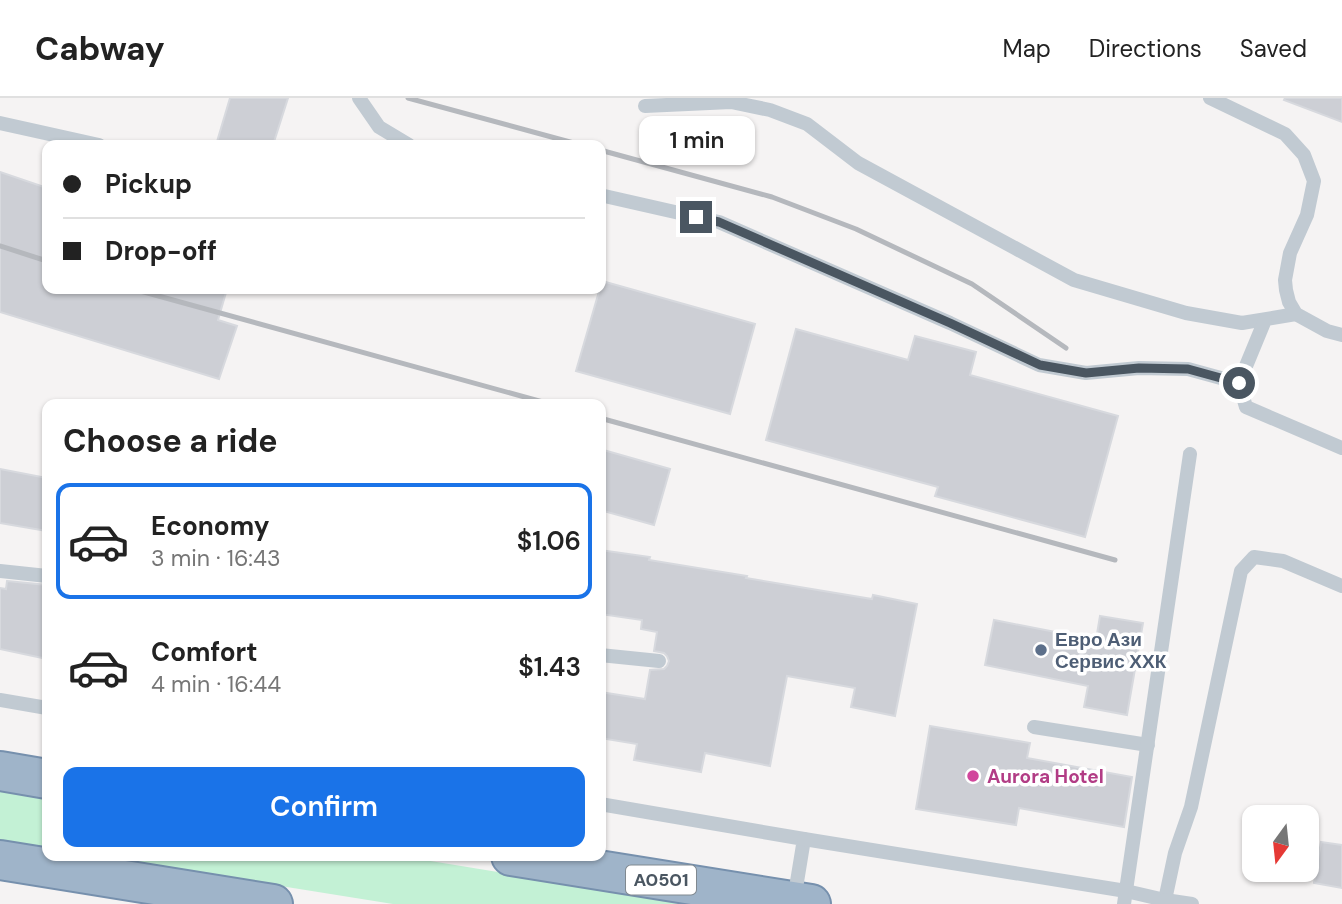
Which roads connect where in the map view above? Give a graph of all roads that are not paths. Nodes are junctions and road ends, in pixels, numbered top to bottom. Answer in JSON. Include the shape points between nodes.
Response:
{"nodes":[{"id":1,"x":359,"y":98,"type":"edge"},
{"id":2,"x":1210,"y":98,"type":"edge"},
{"id":3,"x":645,"y":106,"type":"dead end"},
{"id":4,"x":0,"y":123,"type":"edge"},
{"id":5,"x":76,"y":140,"type":"edge"},
{"id":6,"x":401,"y":140,"type":"edge"},
{"id":7,"x":606,"y":196,"type":"edge"},
{"id":8,"x":1296,"y":314,"type":"junction"},
{"id":9,"x":1265,"y":320,"type":"junction"},
{"id":10,"x":1342,"y":335,"type":"edge"},
{"id":11,"x":1239,"y":383,"type":"junction"},
{"id":12,"x":1342,"y":448,"type":"edge"},
{"id":13,"x":1190,"y":454,"type":"dead end"},
{"id":14,"x":0,"y":570,"type":"edge"},
{"id":15,"x":42,"y":575,"type":"edge"},
{"id":16,"x":1342,"y":586,"type":"edge"},
{"id":17,"x":606,"y":656,"type":"edge"},
{"id":18,"x":659,"y":661,"type":"dead end"},
{"id":19,"x":0,"y":700,"type":"edge"},
{"id":20,"x":42,"y":707,"type":"edge"},
{"id":21,"x":1034,"y":727,"type":"dead end"},
{"id":22,"x":1148,"y":745,"type":"junction"},
{"id":23,"x":0,"y":771,"type":"edge"},
{"id":24,"x":42,"y":778,"type":"edge"},
{"id":25,"x":606,"y":805,"type":"edge"},
{"id":26,"x":804,"y":839,"type":"junction"},
{"id":27,"x":0,"y":860,"type":"edge"},
{"id":28,"x":542,"y":861,"type":"edge"},
{"id":29,"x":1125,"y":898,"type":"edge"},
{"id":30,"x":1164,"y":902,"type":"edge"},
{"id":31,"x":803,"y":903,"type":"edge"},
{"id":32,"x":273,"y":904,"type":"edge"},
{"id":33,"x":1192,"y":904,"type":"edge"}],
"edges":[{"from":1,"to":6,"type":"lane","via":[[379,127]]},
{"from":2,"to":8,"type":"lane","via":[[1285,134],[1304,155],[1314,181],[1285,280]]},
{"from":3,"to":9,"type":"lane","via":[[731,102],[770,110],[807,124],[858,163],[1074,280],[1186,313],[1241,323]]},
{"from":4,"to":5,"type":"lane"},
{"from":7,"to":11,"type":"lane","via":[[719,222],[1040,365],[1086,373],[1188,369]]},
{"from":8,"to":9,"type":"lane"},
{"from":8,"to":10,"type":"lane"},
{"from":9,"to":11,"type":"lane"},
{"from":11,"to":12,"type":"lane","via":[[1247,407]]},
{"from":13,"to":22,"type":"lane"},
{"from":14,"to":15,"type":"lane"},
{"from":16,"to":30,"type":"lane","via":[[1283,561],[1254,557],[1241,571],[1191,807]]},
{"from":17,"to":18,"type":"lane"},
{"from":19,"to":20,"type":"lane"},
{"from":21,"to":22,"type":"lane"},
{"from":22,"to":29,"type":"lane"},
{"from":23,"to":24,"type":"highway"},
{"from":25,"to":26,"type":"lane"},
{"from":26,"to":29,"type":"lane"},
{"from":26,"to":31,"type":"lane"},
{"from":27,"to":32,"type":"highway"},
{"from":28,"to":31,"type":"highway","number":"A0501"},
{"from":29,"to":30,"type":"lane"},
{"from":30,"to":33,"type":"lane"}]}
